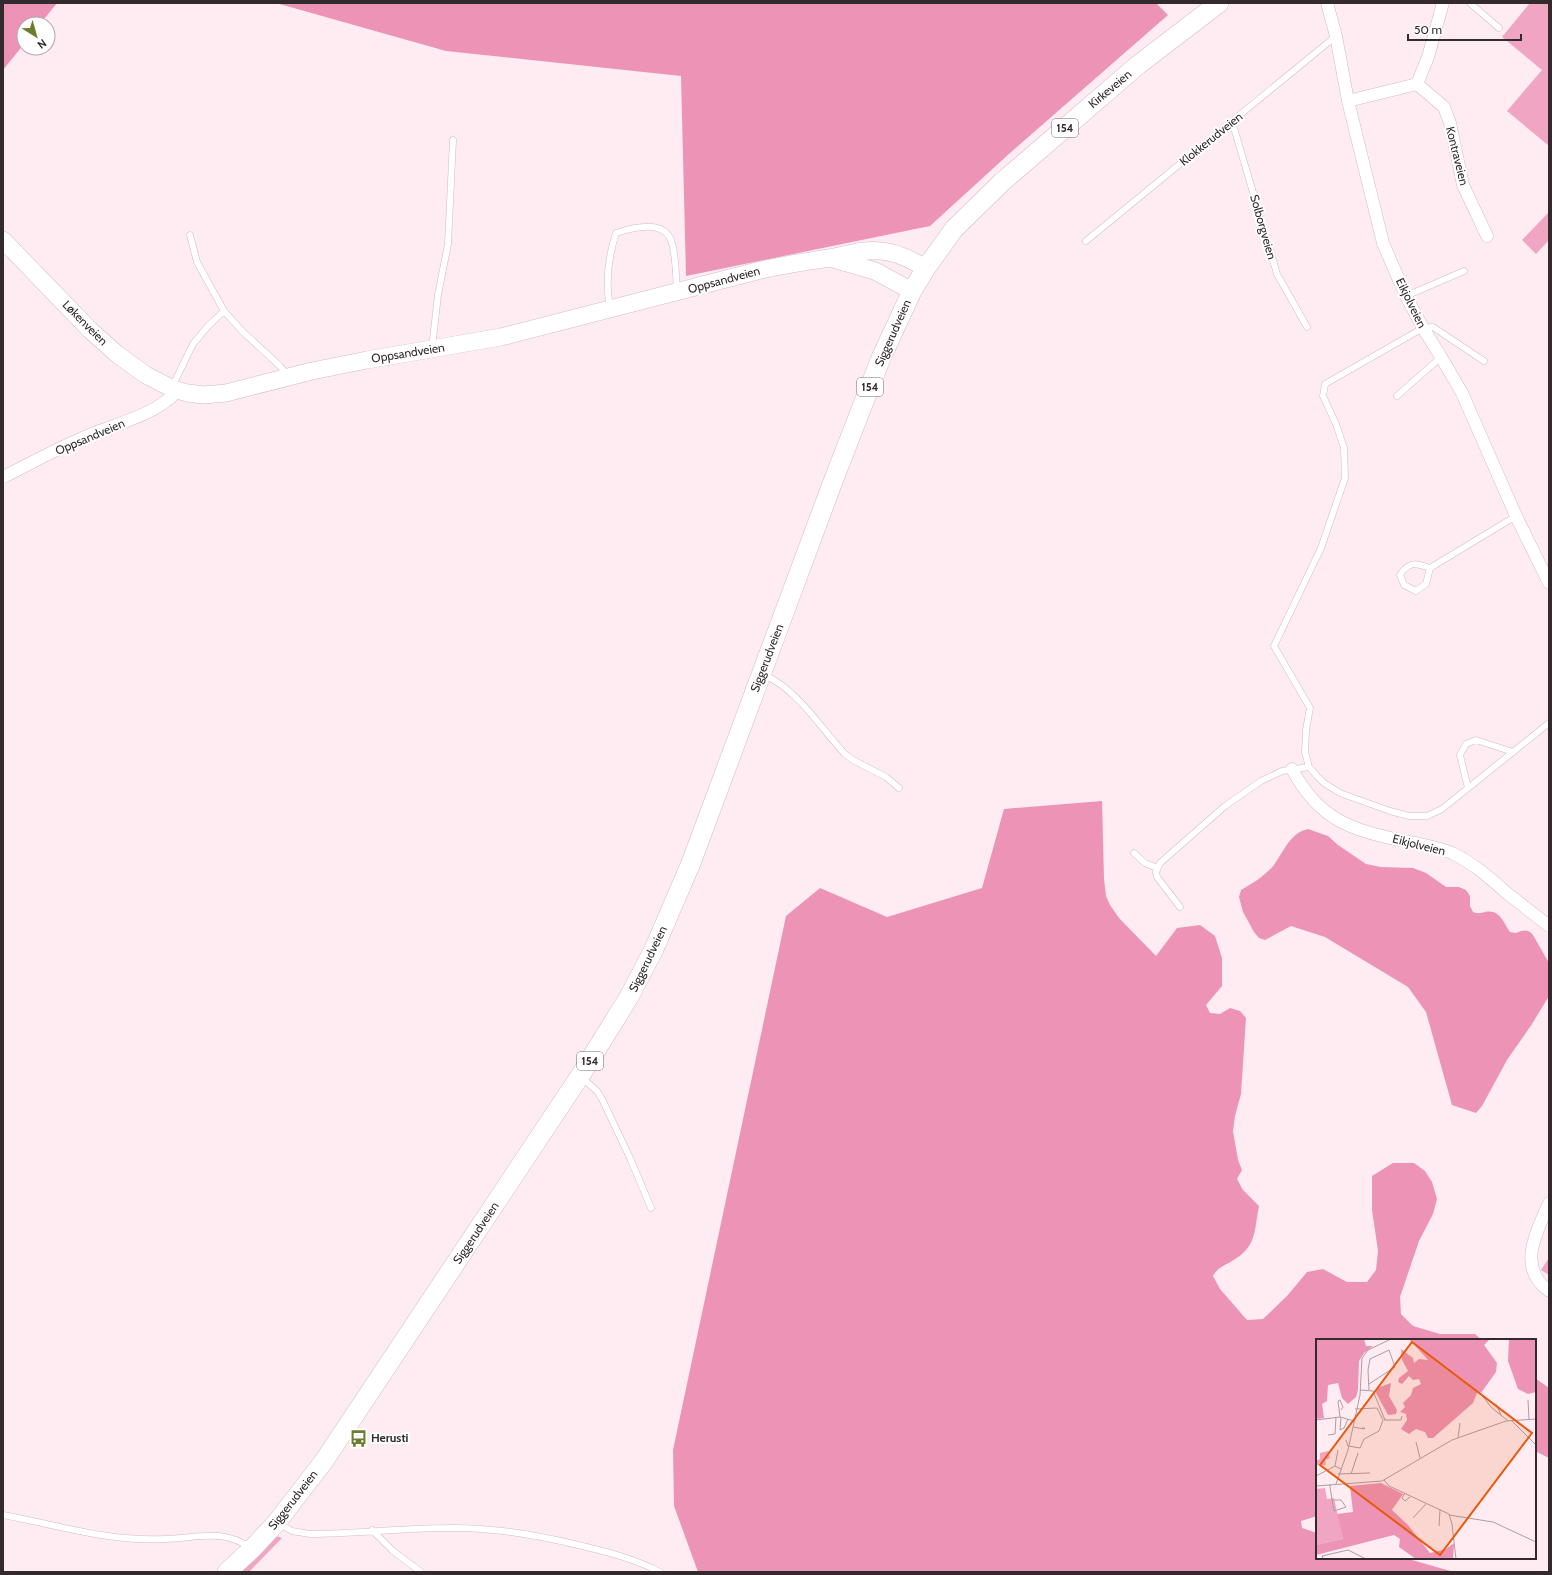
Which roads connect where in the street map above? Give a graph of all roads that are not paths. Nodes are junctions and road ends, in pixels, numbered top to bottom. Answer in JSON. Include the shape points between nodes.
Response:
{"nodes":[{"id":1,"x":1219,"y":3,"type":"edge"},
{"id":2,"x":1327,"y":3,"type":"edge"},
{"id":3,"x":1443,"y":3,"type":"edge"},
{"id":4,"x":1470,"y":3,"type":"edge"},
{"id":5,"x":1499,"y":28,"type":"dead end"},
{"id":6,"x":1336,"y":36,"type":"junction"},
{"id":7,"x":1416,"y":84,"type":"junction"},
{"id":8,"x":1348,"y":102,"type":"junction"},
{"id":9,"x":1232,"y":121,"type":"junction"},
{"id":10,"x":453,"y":140,"type":"dead end"},
{"id":11,"x":190,"y":235,"type":"dead end"},
{"id":12,"x":1487,"y":236,"type":"dead end"},
{"id":13,"x":3,"y":240,"type":"edge"},
{"id":14,"x":1086,"y":241,"type":"dead end"},
{"id":15,"x":829,"y":258,"type":"junction"},
{"id":16,"x":926,"y":268,"type":"junction"},
{"id":17,"x":1464,"y":272,"type":"dead end"},
{"id":18,"x":912,"y":291,"type":"junction"},
{"id":19,"x":677,"y":292,"type":"junction"},
{"id":20,"x":1406,"y":296,"type":"junction"},
{"id":21,"x":611,"y":310,"type":"junction"},
{"id":22,"x":224,"y":311,"type":"junction"},
{"id":23,"x":1307,"y":327,"type":"dead end"},
{"id":24,"x":1423,"y":328,"type":"junction"},
{"id":25,"x":431,"y":350,"type":"junction"},
{"id":26,"x":1441,"y":356,"type":"junction"},
{"id":27,"x":1484,"y":361,"type":"dead end"},
{"id":28,"x":289,"y":377,"type":"junction"},
{"id":29,"x":175,"y":389,"type":"junction"},
{"id":30,"x":1397,"y":396,"type":"dead end"},
{"id":31,"x":3,"y":477,"type":"edge"},
{"id":32,"x":1516,"y":516,"type":"junction"},
{"id":33,"x":1430,"y":568,"type":"junction"},
{"id":34,"x":1546,"y":568,"type":"edge"},
{"id":35,"x":1549,"y":583,"type":"edge"},
{"id":36,"x":761,"y":674,"type":"junction"},
{"id":37,"x":1549,"y":723,"type":"edge"},
{"id":38,"x":1513,"y":752,"type":"junction"},
{"id":39,"x":1309,"y":767,"type":"junction"},
{"id":40,"x":1292,"y":769,"type":"junction"},
{"id":41,"x":899,"y":788,"type":"dead end"},
{"id":42,"x":1468,"y":788,"type":"junction"},
{"id":43,"x":1134,"y":853,"type":"dead end"},
{"id":44,"x":1157,"y":868,"type":"junction"},
{"id":45,"x":1180,"y":906,"type":"dead end"},
{"id":46,"x":1549,"y":926,"type":"edge"},
{"id":47,"x":580,"y":1076,"type":"junction"},
{"id":48,"x":1549,"y":1203,"type":"edge"},
{"id":49,"x":651,"y":1208,"type":"dead end"},
{"id":50,"x":1549,"y":1291,"type":"edge"},
{"id":51,"x":3,"y":1515,"type":"edge"},
{"id":52,"x":276,"y":1522,"type":"junction"},
{"id":53,"x":372,"y":1530,"type":"junction"},
{"id":54,"x":252,"y":1549,"type":"junction"},
{"id":55,"x":227,"y":1572,"type":"edge"},
{"id":56,"x":421,"y":1572,"type":"edge"},
{"id":57,"x":660,"y":1572,"type":"edge"}],
"edges":[{"from":1,"to":16,"type":"main road","name":"Kirkeveien","number":"154","via":[[1133,69],[1002,182],[954,229]]},
{"from":2,"to":6,"type":"street","name":"Eikjolveien"},
{"from":3,"to":7,"type":"street","via":[[1428,56]]},
{"from":4,"to":5,"type":"lane"},
{"from":6,"to":8,"type":"street","name":"Eikjolveien"},
{"from":6,"to":9,"type":"lane","name":"Klokkerudveien"},
{"from":7,"to":8,"type":"street"},
{"from":7,"to":12,"type":"street","name":"Kontraveien","via":[[1444,107],[1464,185]]},
{"from":8,"to":20,"type":"street","name":"Eikjolveien","via":[[1382,243]]},
{"from":9,"to":14,"type":"lane","name":"Klokkerudveien"},
{"from":9,"to":23,"type":"lane","name":"Solborgveien","via":[[1277,274]]},
{"from":10,"to":25,"type":"lane","via":[[448,244]]},
{"from":11,"to":22,"type":"lane","via":[[197,262]]},
{"from":13,"to":29,"type":"main road","name":"Løkenveien","via":[[118,355],[146,375]]},
{"from":15,"to":16,"type":"main road","name":"Oppsandveien","via":[[852,252],[880,250]]},
{"from":15,"to":18,"type":"main road","name":"Oppsandveien","via":[[875,271]]},
{"from":15,"to":19,"type":"main road","name":"Oppsandveien","via":[[777,266]]},
{"from":16,"to":18,"type":"main road","name":"Siggerudveien","number":"154"},
{"from":17,"to":20,"type":"lane"},
{"from":18,"to":36,"type":"main road","name":"Siggerudveien","number":"154","via":[[870,386]]},
{"from":19,"to":21,"type":"main road","name":"Oppsandveien"},
{"from":19,"to":21,"type":"lane","via":[[670,238],[663,230],[653,227],[627,229],[616,233],[610,251],[607,291]]},
{"from":20,"to":24,"type":"street","name":"Eikjolveien"},
{"from":21,"to":25,"type":"main road","name":"Oppsandveien","via":[[501,337]]},
{"from":22,"to":28,"type":"lane"},
{"from":22,"to":29,"type":"lane","via":[[193,344]]},
{"from":24,"to":26,"type":"street","name":"Eikjolveien"},
{"from":24,"to":27,"type":"lane","via":[[1433,326]]},
{"from":24,"to":39,"type":"lane","via":[[1325,384],[1323,396],[1344,448],[1345,478],[1321,548],[1274,646],[1310,708],[1305,752]]},
{"from":25,"to":28,"type":"main road","name":"Oppsandveien","via":[[367,360]]},
{"from":26,"to":30,"type":"lane"},
{"from":26,"to":32,"type":"street","name":"Eikjolveien","via":[[1462,393]]},
{"from":28,"to":29,"type":"main road","name":"Oppsandveien","via":[[226,393],[204,395]]},
{"from":29,"to":31,"type":"street","name":"Oppsandveien","via":[[164,404],[90,434]]},
{"from":32,"to":33,"type":"lane"},
{"from":32,"to":34,"type":"street","name":"Eikjolveien"},
{"from":33,"to":33,"type":"lane","via":[[1417,563],[1405,567],[1400,575],[1404,585],[1416,591],[1426,584]]},
{"from":34,"to":35,"type":"street","name":"Eikjolveien"},
{"from":36,"to":41,"type":"lane","via":[[793,693],[849,757],[886,777]]},
{"from":36,"to":47,"type":"main road","name":"Siggerudveien","number":"154","via":[[666,923],[629,997]]},
{"from":37,"to":38,"type":"lane"},
{"from":38,"to":42,"type":"lane"},
{"from":38,"to":42,"type":"lane","via":[[1476,740],[1466,744],[1460,755]]},
{"from":39,"to":40,"type":"lane"},
{"from":39,"to":42,"type":"lane","via":[[1324,783],[1340,793],[1409,816],[1427,816],[1434,813]]},
{"from":40,"to":44,"type":"lane","via":[[1272,775],[1225,806],[1177,846]]},
{"from":40,"to":46,"type":"street","name":"Eikjolveien","via":[[1298,782],[1333,818],[1356,829],[1430,846],[1459,857]]},
{"from":43,"to":44,"type":"lane","via":[[1145,863]]},
{"from":44,"to":45,"type":"lane","via":[[1159,882]]},
{"from":47,"to":49,"type":"lane","via":[[602,1099]]},
{"from":47,"to":52,"type":"main road","name":"Siggerudveien","number":"154","via":[[324,1461]]},
{"from":48,"to":50,"type":"street","via":[[1533,1242],[1531,1267],[1536,1278]]},
{"from":51,"to":54,"type":"lane","via":[[87,1533],[129,1538],[159,1540],[222,1536],[241,1542]]},
{"from":52,"to":53,"type":"lane","via":[[292,1531],[310,1534]]},
{"from":52,"to":54,"type":"main road","name":"Siggerudveien","number":"154"},
{"from":53,"to":56,"type":"lane","via":[[393,1551]]},
{"from":53,"to":57,"type":"lane","via":[[502,1530],[610,1552],[641,1562]]},
{"from":54,"to":55,"type":"main road","name":"Siggerudveien","number":"154"}]}
